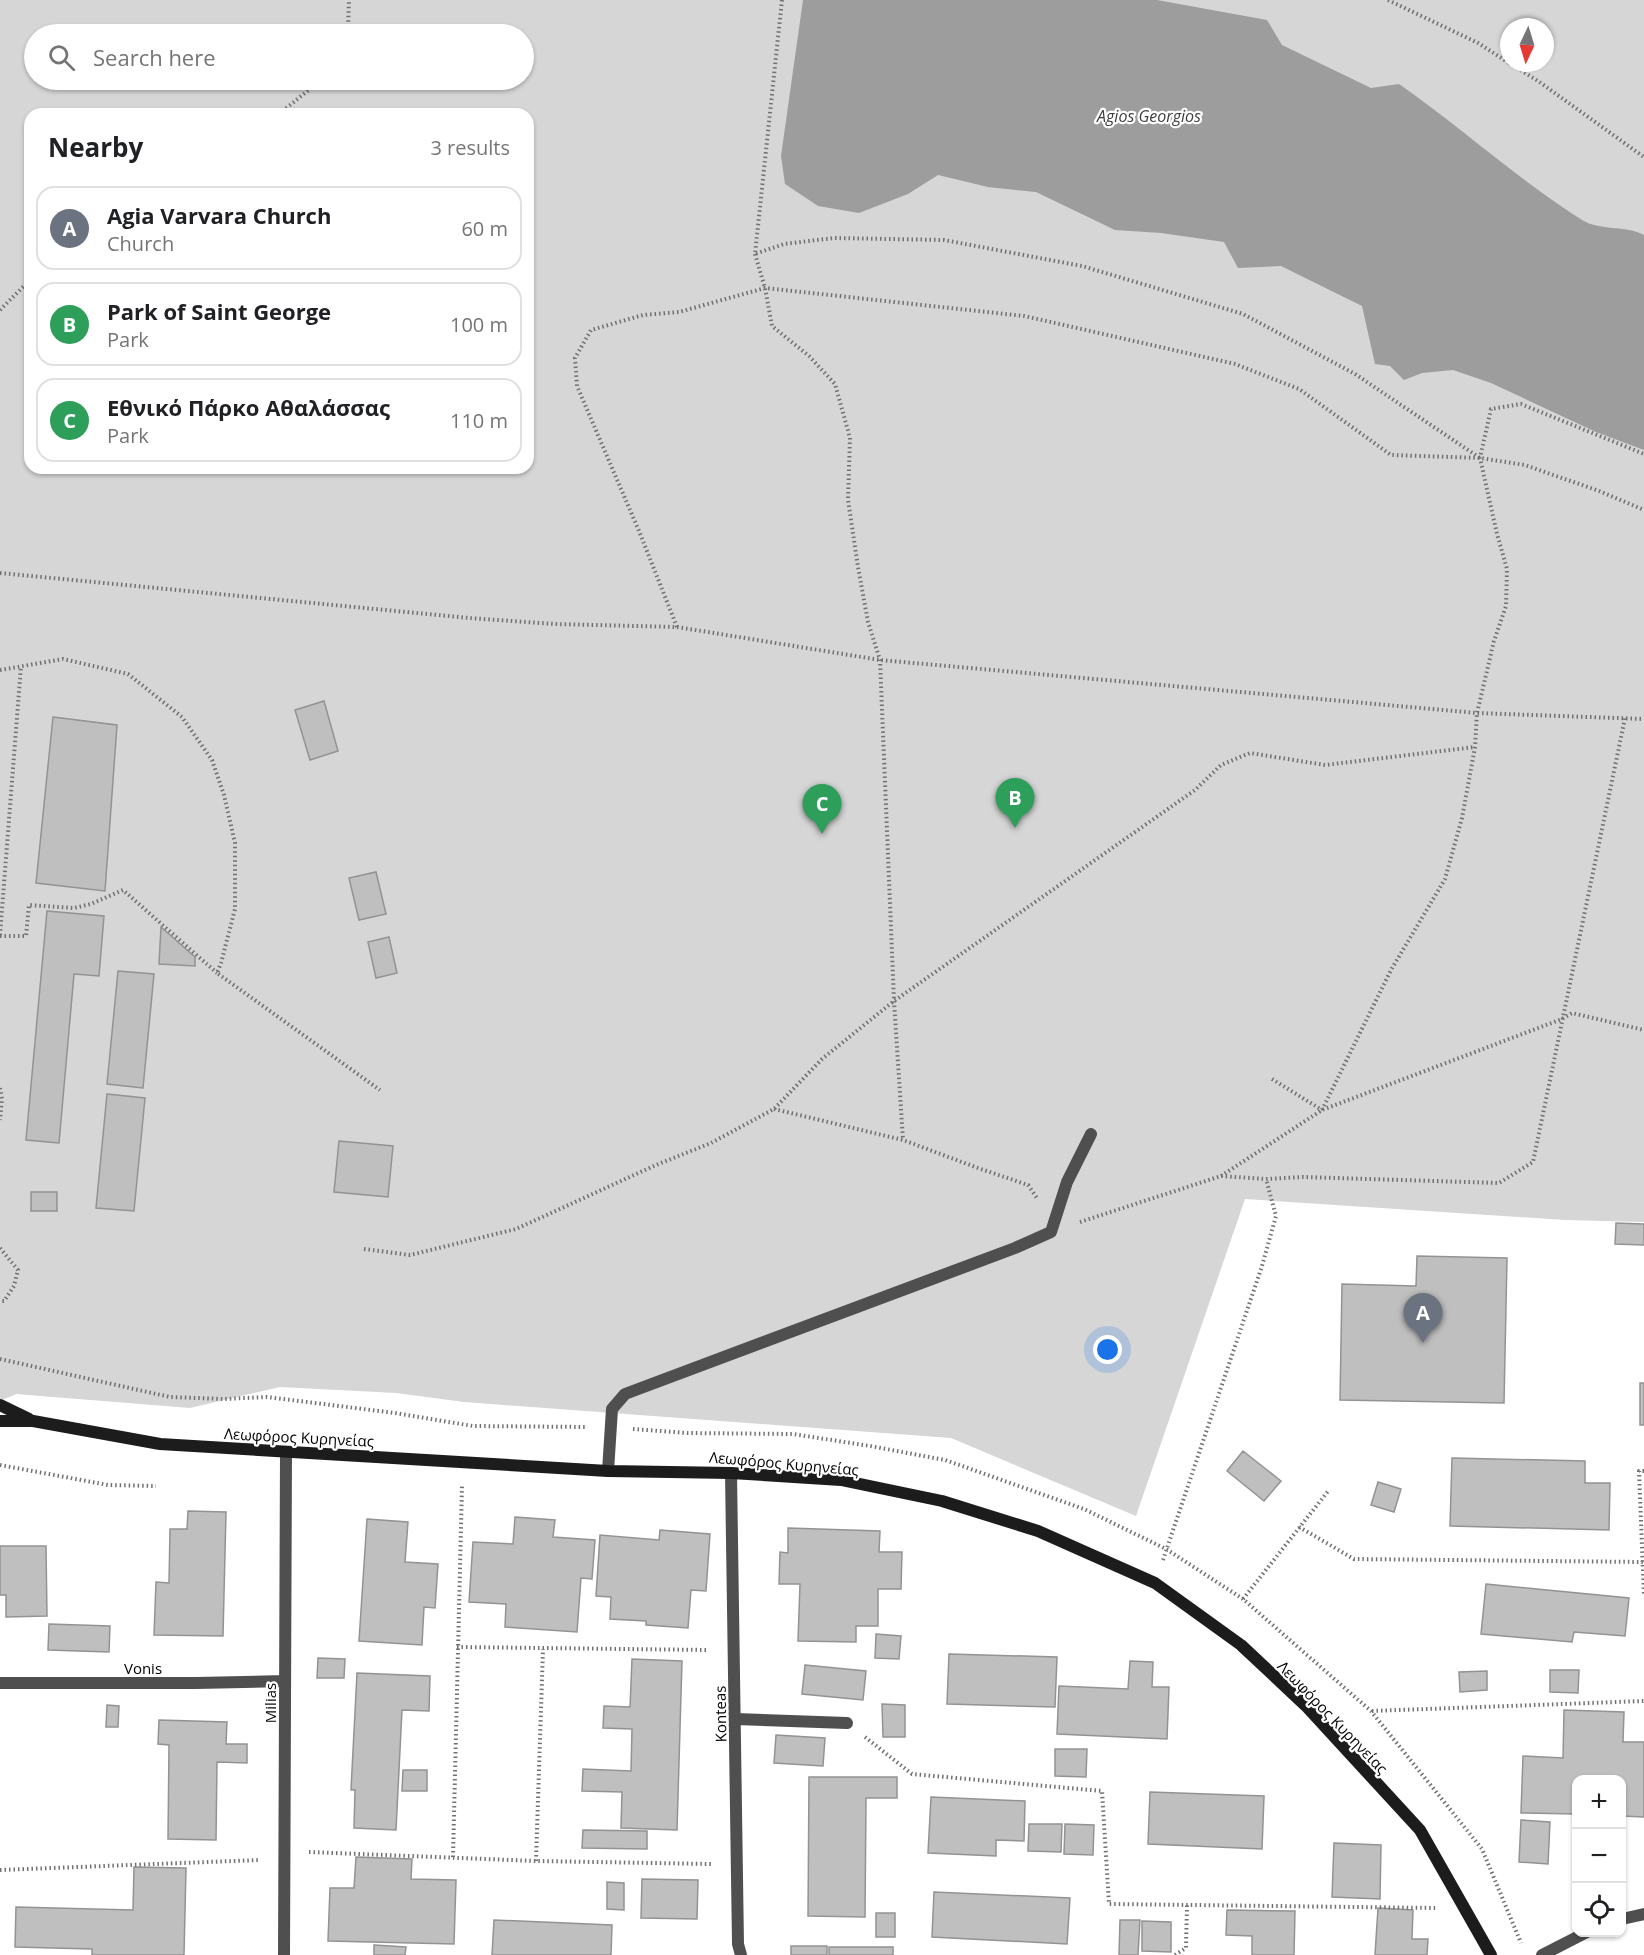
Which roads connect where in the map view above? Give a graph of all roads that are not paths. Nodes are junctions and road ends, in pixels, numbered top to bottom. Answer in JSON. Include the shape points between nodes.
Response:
{"nodes":[{"id":1,"x":1091,"y":1134,"type":"dead end"},
{"id":2,"x":0,"y":1405,"type":"edge"},
{"id":3,"x":0,"y":1421,"type":"edge"},
{"id":4,"x":33,"y":1421,"type":"junction"},
{"id":5,"x":286,"y":1452,"type":"junction"},
{"id":6,"x":608,"y":1471,"type":"junction"},
{"id":7,"x":731,"y":1473,"type":"junction"},
{"id":8,"x":285,"y":1681,"type":"junction"},
{"id":9,"x":0,"y":1683,"type":"edge"},
{"id":10,"x":735,"y":1719,"type":"junction"},
{"id":11,"x":847,"y":1723,"type":"road end"},
{"id":12,"x":1644,"y":1914,"type":"edge"},
{"id":13,"x":1626,"y":1918,"type":"edge"},
{"id":14,"x":1577,"y":1937,"type":"edge"},
{"id":15,"x":284,"y":1955,"type":"edge"},
{"id":16,"x":741,"y":1955,"type":"edge"},
{"id":17,"x":1491,"y":1955,"type":"edge"},
{"id":18,"x":1542,"y":1955,"type":"edge"}],
"edges":[{"from":1,"to":6,"type":"street","via":[[1067,1182],[1051,1232],[625,1394],[612,1409]]},
{"from":2,"to":4,"type":"main road","name":"Λεωφόρος Κυρηνείας"},
{"from":3,"to":4,"type":"main road","name":"Λεωφόρος Κυρηνείας"},
{"from":4,"to":5,"type":"main road","name":"Λεωφόρος Κυρηνείας","via":[[160,1443]]},
{"from":5,"to":6,"type":"main road","name":"Λεωφόρος Κυρηνείας"},
{"from":5,"to":8,"type":"street","name":"Milias"},
{"from":6,"to":7,"type":"main road","name":"Λεωφόρος Κυρηνείας"},
{"from":7,"to":10,"type":"street","name":"Konteas"},
{"from":7,"to":17,"type":"main road","name":"Λεωφόρος Κυρηνείας","via":[[842,1480],[942,1501],[1038,1531],[1155,1583],[1241,1645],[1306,1706],[1420,1830]]},
{"from":8,"to":9,"type":"street","name":"Vonis"},
{"from":8,"to":15,"type":"street","name":"Milias"},
{"from":10,"to":11,"type":"street"},
{"from":10,"to":16,"type":"street","name":"Konteas"},
{"from":12,"to":13,"type":"street"},
{"from":14,"to":18,"type":"street"}]}
